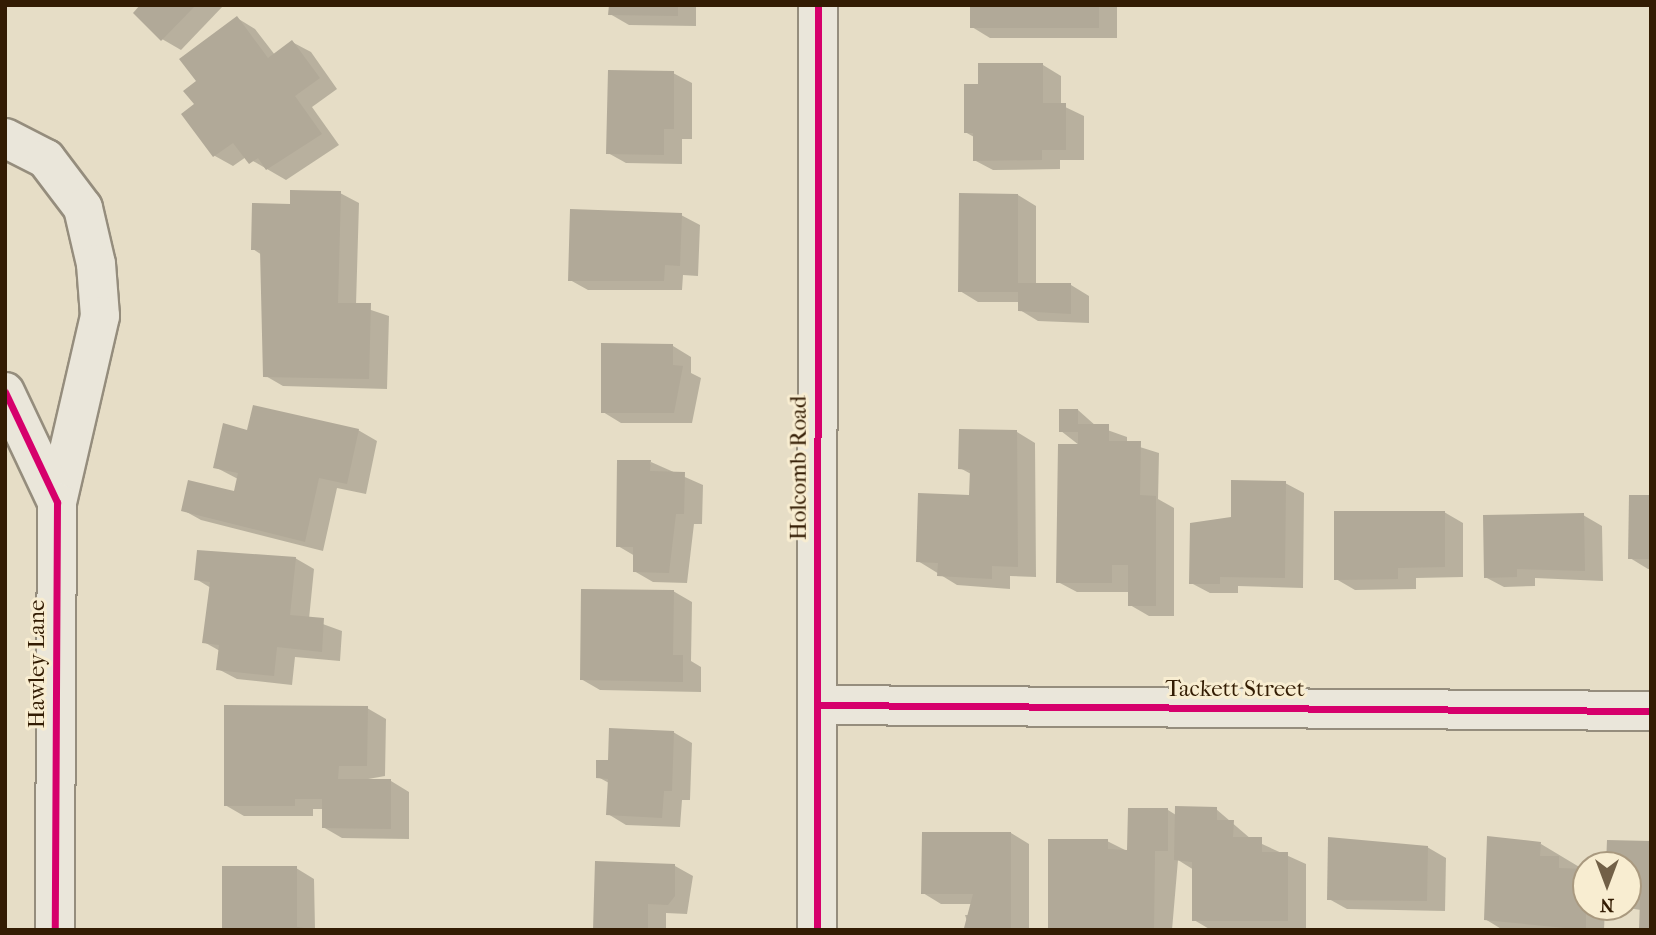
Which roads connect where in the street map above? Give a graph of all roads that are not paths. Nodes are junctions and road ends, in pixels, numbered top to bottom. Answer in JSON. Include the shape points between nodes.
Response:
{"nodes":[{"id":1,"x":818,"y":5,"type":"edge"},
{"id":2,"x":5,"y":138,"type":"edge"},
{"id":3,"x":11,"y":400,"type":"edge"},
{"id":4,"x":57,"y":502,"type":"junction"},
{"id":5,"x":818,"y":705,"type":"junction"},
{"id":6,"x":1651,"y":711,"type":"edge"},
{"id":7,"x":55,"y":930,"type":"edge"},
{"id":8,"x":817,"y":930,"type":"edge"}],
"edges":[{"from":1,"to":5,"type":"street","name":"Holcomb Road"},
{"from":2,"to":4,"type":"street","via":[[46,159],[83,208],[96,264],[100,316]]},
{"from":3,"to":4,"type":"street","name":"Hawley Lane"},
{"from":4,"to":7,"type":"street","name":"Hawley Lane"},
{"from":5,"to":6,"type":"street","name":"Tackett Street"},
{"from":5,"to":8,"type":"street","name":"Holcomb Road"}]}
